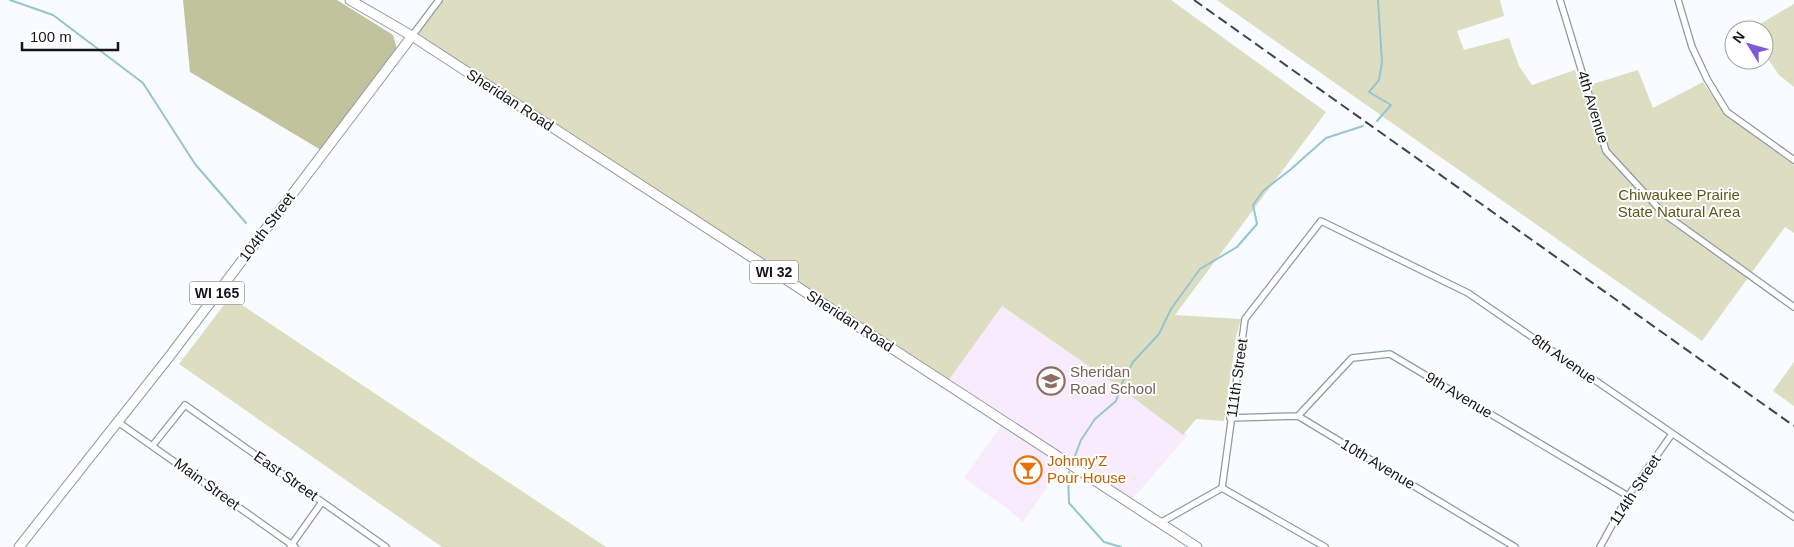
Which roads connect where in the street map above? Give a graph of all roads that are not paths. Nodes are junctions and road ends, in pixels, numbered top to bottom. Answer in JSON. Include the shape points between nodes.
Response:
{"nodes":[{"id":1,"x":350,"y":0,"type":"edge"},
{"id":2,"x":439,"y":0,"type":"edge"},
{"id":3,"x":1560,"y":0,"type":"edge"},
{"id":4,"x":1678,"y":0,"type":"edge"},
{"id":5,"x":412,"y":36,"type":"junction"},
{"id":6,"x":1794,"y":160,"type":"edge"},
{"id":7,"x":1321,"y":221,"type":"joint"},
{"id":8,"x":1794,"y":307,"type":"edge"},
{"id":9,"x":1298,"y":416,"type":"junction"},
{"id":10,"x":1230,"y":418,"type":"junction"},
{"id":11,"x":118,"y":422,"type":"junction"},
{"id":12,"x":1672,"y":434,"type":"junction"},
{"id":13,"x":153,"y":445,"type":"junction"},
{"id":14,"x":1222,"y":488,"type":"junction"},
{"id":15,"x":1628,"y":496,"type":"junction"},
{"id":16,"x":322,"y":502,"type":"junction"},
{"id":17,"x":1794,"y":517,"type":"edge"},
{"id":18,"x":1160,"y":523,"type":"junction"},
{"id":19,"x":292,"y":546,"type":"edge"},
{"id":20,"x":19,"y":547,"type":"edge"},
{"id":21,"x":386,"y":547,"type":"edge"},
{"id":22,"x":1197,"y":547,"type":"edge"},
{"id":23,"x":1325,"y":547,"type":"edge"},
{"id":24,"x":1515,"y":547,"type":"edge"},
{"id":25,"x":1600,"y":547,"type":"edge"}],
"edges":[{"from":1,"to":5,"type":"main road","name":"Sheridan Road","number":"WI 32"},
{"from":2,"to":5,"type":"street","name":"104th Street"},
{"from":3,"to":8,"type":"street","name":"4th Avenue","via":[[1606,151],[1663,213]]},
{"from":4,"to":6,"type":"street","via":[[1692,47],[1706,79],[1727,112]]},
{"from":5,"to":11,"type":"main road","name":"104th Street","number":"WI 165"},
{"from":5,"to":18,"type":"main road","name":"Sheridan Road","number":"WI 32"},
{"from":7,"to":10,"type":"street","name":"111th Street","via":[[1245,320]]},
{"from":7,"to":12,"type":"street","name":"8th Avenue","via":[[1468,293]]},
{"from":9,"to":10,"type":"street"},
{"from":9,"to":15,"type":"street","name":"9th Avenue","via":[[1352,358],[1390,354]]},
{"from":9,"to":24,"type":"street","name":"10th Avenue"},
{"from":10,"to":14,"type":"street","name":"111th Street"},
{"from":11,"to":13,"type":"street","name":"Main Street"},
{"from":11,"to":20,"type":"main road","name":"104th Street","number":"WI 165"},
{"from":12,"to":15,"type":"street","name":"114th Street"},
{"from":12,"to":17,"type":"street","name":"8th Avenue"},
{"from":13,"to":16,"type":"street","name":"East Street","via":[[186,405]]},
{"from":13,"to":19,"type":"street","name":"Main Street"},
{"from":14,"to":18,"type":"street"},
{"from":14,"to":23,"type":"street"},
{"from":15,"to":25,"type":"street","name":"114th Street"},
{"from":16,"to":19,"type":"street"},
{"from":16,"to":21,"type":"street","name":"East Street"},
{"from":18,"to":22,"type":"main road","name":"Sheridan Road","number":"WI 32"}]}
